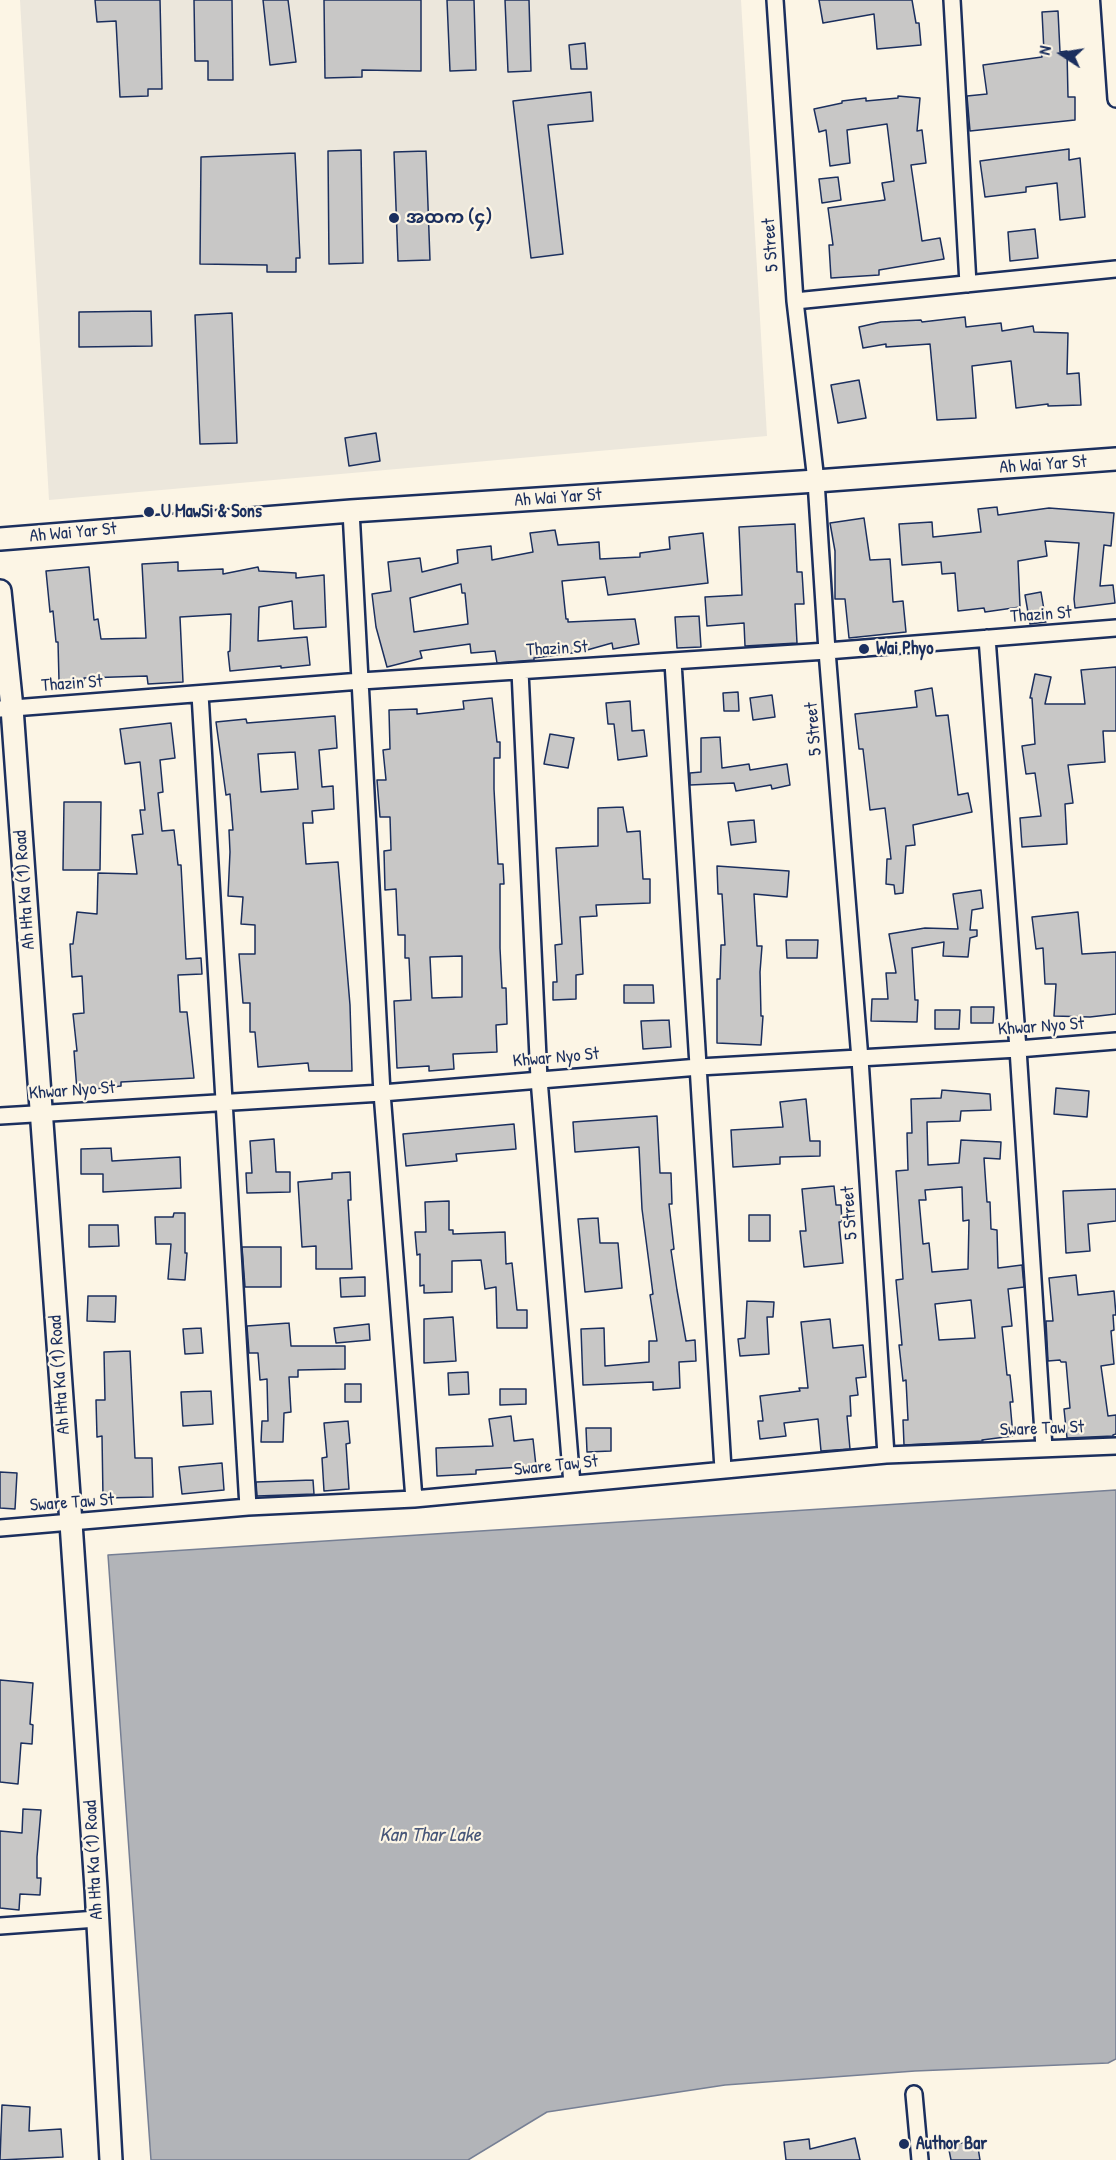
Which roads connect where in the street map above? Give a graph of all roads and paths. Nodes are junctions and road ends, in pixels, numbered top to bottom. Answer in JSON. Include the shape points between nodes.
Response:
{"nodes":[{"id":1,"x":775,"y":0,"type":"edge"},
{"id":2,"x":952,"y":0,"type":"edge"},
{"id":3,"x":1109,"y":0,"type":"edge"},
{"id":4,"x":1116,"y":99,"type":"edge"},
{"id":5,"x":1116,"y":269,"type":"edge"},
{"id":6,"x":968,"y":284,"type":"junction"},
{"id":7,"x":795,"y":301,"type":"junction"},
{"id":8,"x":1116,"y":459,"type":"edge"},
{"id":9,"x":816,"y":481,"type":"junction"},
{"id":10,"x":351,"y":511,"type":"junction"},
{"id":11,"x":0,"y":539,"type":"edge"},
{"id":12,"x":0,"y":591,"type":"edge"},
{"id":13,"x":1116,"y":628,"type":"edge"},
{"id":14,"x":987,"y":638,"type":"junction"},
{"id":15,"x":827,"y":651,"type":"junction"},
{"id":16,"x":673,"y":662,"type":"junction"},
{"id":17,"x":520,"y":671,"type":"junction"},
{"id":18,"x":361,"y":681,"type":"junction"},
{"id":19,"x":200,"y":694,"type":"junction"},
{"id":20,"x":6,"y":709,"type":"edge"},
{"id":21,"x":1116,"y":1041,"type":"edge"},
{"id":22,"x":1018,"y":1049,"type":"junction"},
{"id":23,"x":860,"y":1059,"type":"junction"},
{"id":24,"x":699,"y":1067,"type":"junction"},
{"id":25,"x":539,"y":1079,"type":"junction"},
{"id":26,"x":382,"y":1093,"type":"junction"},
{"id":27,"x":224,"y":1101,"type":"junction"},
{"id":28,"x":41,"y":1113,"type":"junction"},
{"id":29,"x":0,"y":1116,"type":"edge"},
{"id":30,"x":1116,"y":1446,"type":"edge"},
{"id":31,"x":1044,"y":1448,"type":"junction"},
{"id":32,"x":886,"y":1455,"type":"junction"},
{"id":33,"x":723,"y":1469,"type":"junction"},
{"id":34,"x":572,"y":1484,"type":"junction"},
{"id":35,"x":414,"y":1499,"type":"junction"},
{"id":36,"x":248,"y":1507,"type":"junction"},
{"id":37,"x":71,"y":1523,"type":"junction"},
{"id":38,"x":0,"y":1528,"type":"edge"},
{"id":39,"x":97,"y":1919,"type":"junction"},
{"id":40,"x":0,"y":1926,"type":"edge"},
{"id":41,"x":914,"y":2094,"type":"dead end"},
{"id":42,"x":111,"y":2160,"type":"edge"},
{"id":43,"x":920,"y":2160,"type":"edge"}],
"edges":[{"from":1,"to":7,"type":"street","name":"5 Street"},
{"from":2,"to":6,"type":"street"},
{"from":3,"to":4,"type":"street"},
{"from":5,"to":6,"type":"street"},
{"from":6,"to":7,"type":"street"},
{"from":7,"to":9,"type":"street","name":"5 Street"},
{"from":8,"to":9,"type":"street","name":"Ah Wai Yar St"},
{"from":9,"to":10,"type":"street","name":"Ah Wai Yar St"},
{"from":9,"to":15,"type":"street","name":"5 Street"},
{"from":10,"to":11,"type":"street","name":"Ah Wai Yar St"},
{"from":10,"to":18,"type":"street"},
{"from":12,"to":20,"type":"street","name":"Ah Hta Ka (1) Road"},
{"from":13,"to":14,"type":"street","name":"Thazin St"},
{"from":14,"to":15,"type":"street","name":"Thazin St"},
{"from":14,"to":22,"type":"street"},
{"from":15,"to":16,"type":"street","name":"Thazin St"},
{"from":15,"to":23,"type":"street","name":"5 Street"},
{"from":16,"to":17,"type":"street","name":"Thazin St"},
{"from":16,"to":24,"type":"street"},
{"from":17,"to":18,"type":"street","name":"Thazin St"},
{"from":17,"to":25,"type":"street"},
{"from":18,"to":19,"type":"street","name":"Thazin St"},
{"from":18,"to":26,"type":"street"},
{"from":19,"to":20,"type":"street","name":"Thazin St"},
{"from":19,"to":27,"type":"street"},
{"from":20,"to":28,"type":"street","name":"Ah Hta Ka (1) Road"},
{"from":21,"to":22,"type":"street","name":"Khwar Nyo St"},
{"from":22,"to":23,"type":"street","name":"Khwar Nyo St"},
{"from":22,"to":31,"type":"street"},
{"from":23,"to":24,"type":"street","name":"Khwar Nyo St"},
{"from":23,"to":32,"type":"street","name":"5 Street"},
{"from":24,"to":25,"type":"street","name":"Khwar Nyo St"},
{"from":24,"to":33,"type":"street"},
{"from":25,"to":26,"type":"street","name":"Khwar Nyo St"},
{"from":25,"to":34,"type":"street"},
{"from":26,"to":27,"type":"street","name":"Khwar Nyo St"},
{"from":26,"to":35,"type":"street"},
{"from":27,"to":28,"type":"street","name":"Khwar Nyo St"},
{"from":27,"to":36,"type":"street"},
{"from":28,"to":29,"type":"street","name":"Khwar Nyo St"},
{"from":28,"to":37,"type":"street","name":"Ah Hta Ka (1) Road"},
{"from":30,"to":31,"type":"street","name":"Sware Taw St"},
{"from":31,"to":32,"type":"street","name":"Sware Taw St"},
{"from":32,"to":33,"type":"street","name":"Sware Taw St"},
{"from":33,"to":34,"type":"street","name":"Sware Taw St"},
{"from":34,"to":35,"type":"street","name":"Sware Taw St"},
{"from":35,"to":36,"type":"street","name":"Sware Taw St"},
{"from":36,"to":37,"type":"street","name":"Sware Taw St"},
{"from":37,"to":38,"type":"street","name":"Sware Taw St"},
{"from":37,"to":39,"type":"street","name":"Ah Hta Ka (1) Road"},
{"from":39,"to":40,"type":"street"},
{"from":39,"to":42,"type":"street","name":"Ah Hta Ka (1) Road"},
{"from":41,"to":43,"type":"street"}]}
